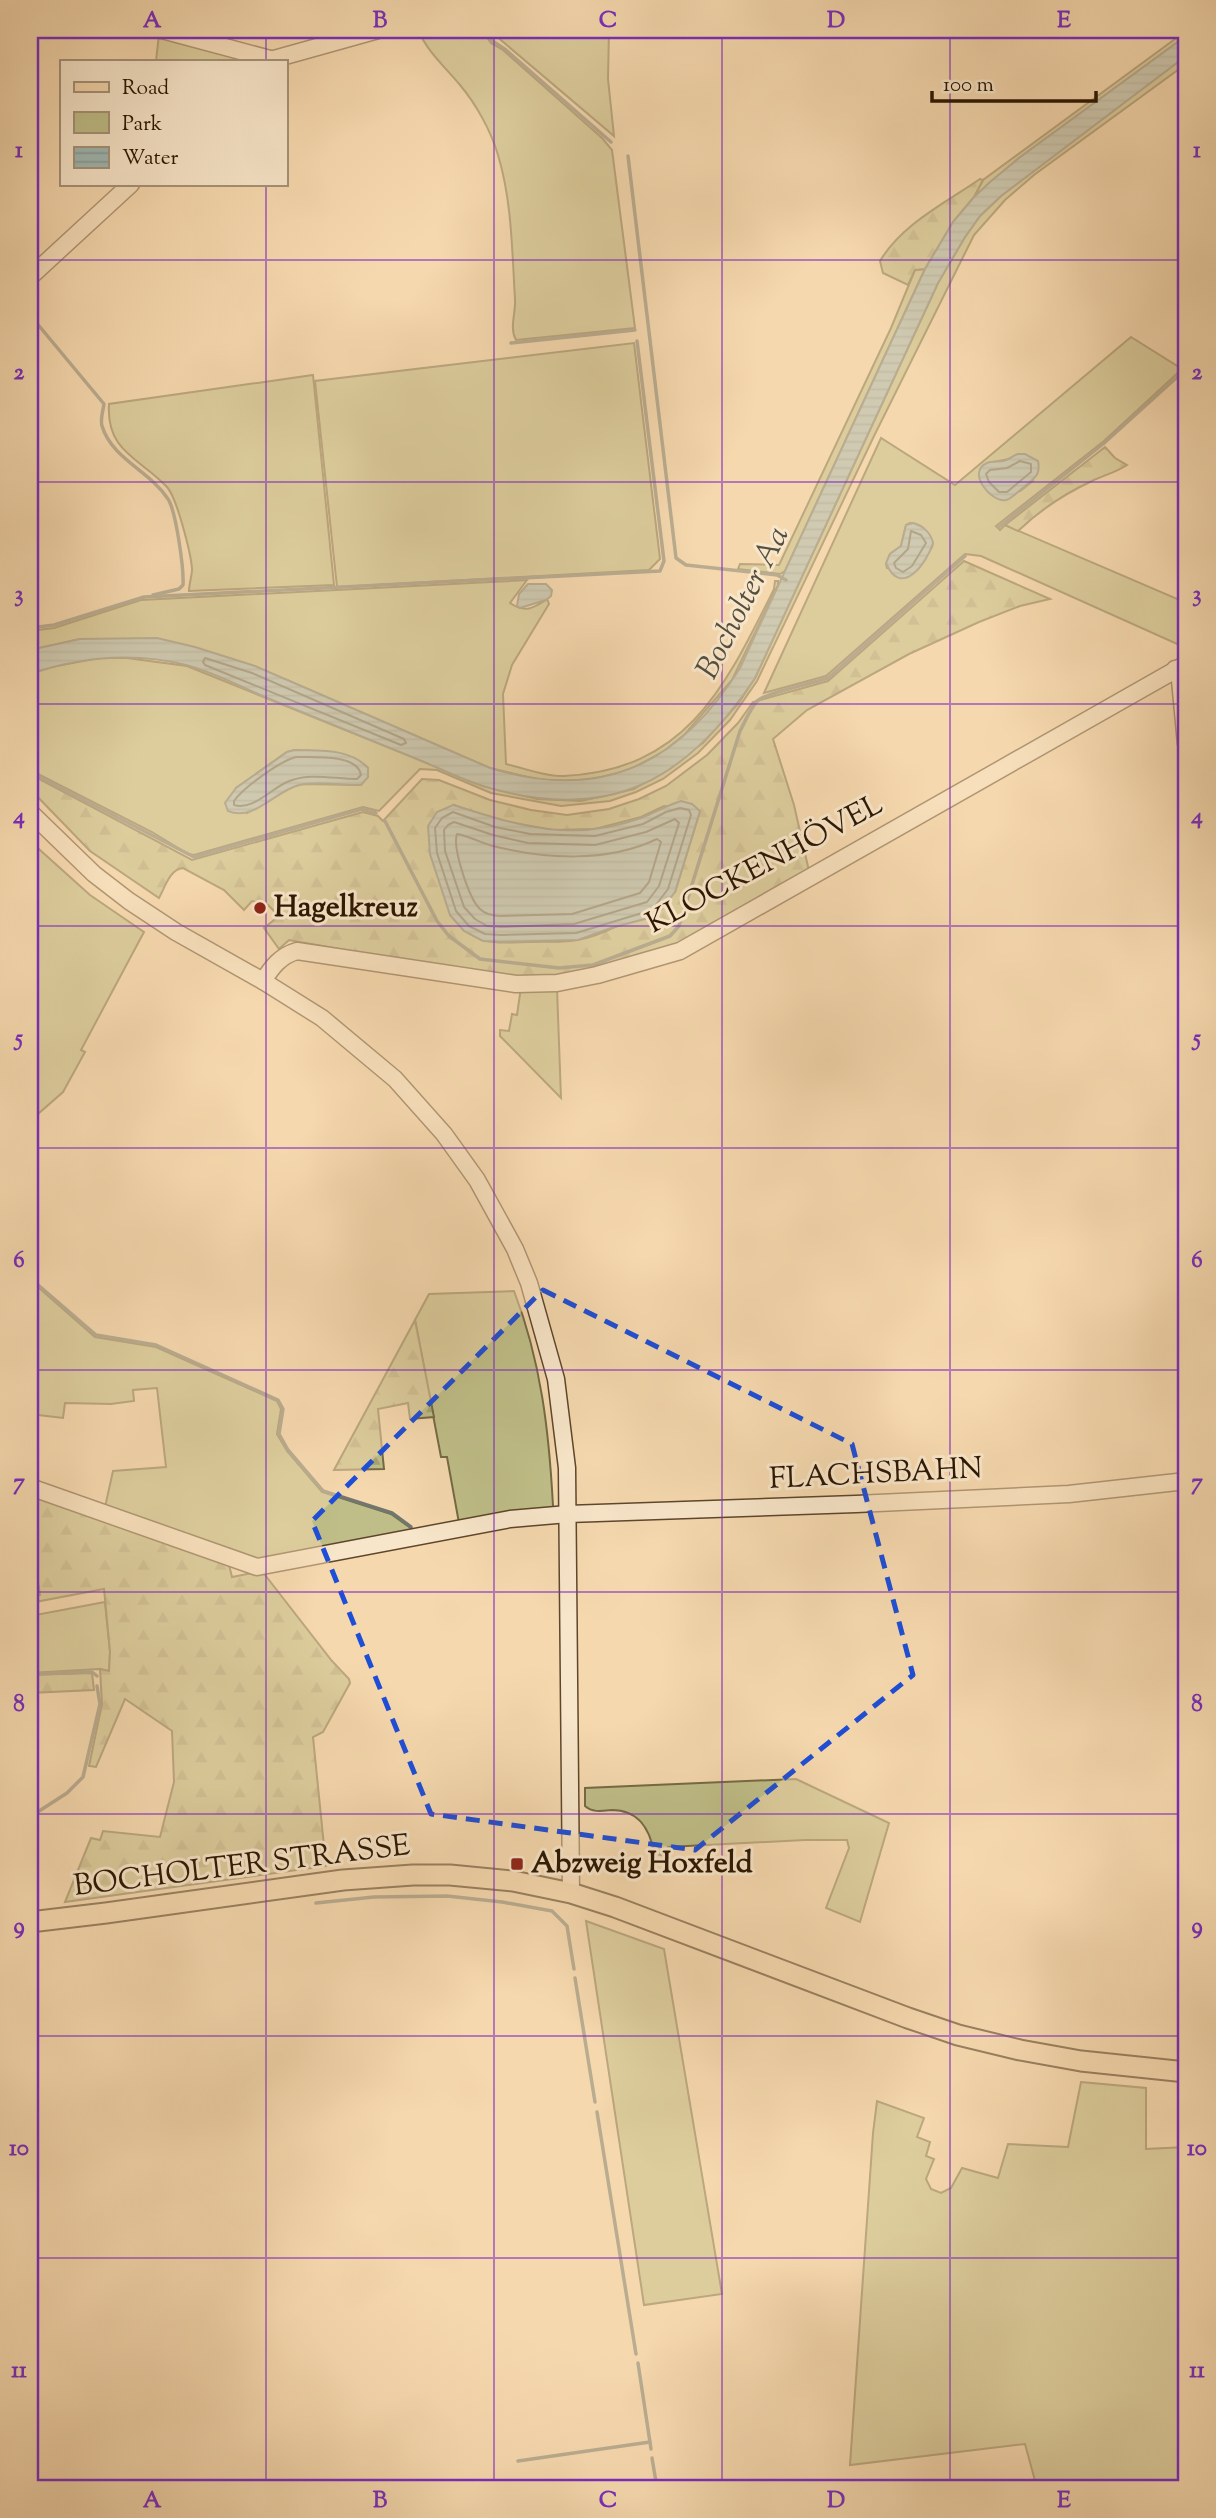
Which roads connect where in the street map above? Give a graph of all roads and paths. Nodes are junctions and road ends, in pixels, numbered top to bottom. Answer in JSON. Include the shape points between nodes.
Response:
{"nodes":[{"id":1,"x":162,"y":30,"type":"edge"},
{"id":2,"x":378,"y":30,"type":"edge"},
{"id":3,"x":268,"y":60,"type":"edge"},
{"id":4,"x":129,"y":186,"type":"edge"},
{"id":5,"x":30,"y":277,"type":"edge"},
{"id":6,"x":1181,"y":667,"type":"edge"},
{"id":7,"x":1186,"y":744,"type":"edge"},
{"id":8,"x":30,"y":812,"type":"edge"},
{"id":9,"x":264,"y":981,"type":"junction"},
{"id":10,"x":1186,"y":1481,"type":"edge"},
{"id":11,"x":30,"y":1487,"type":"edge"},
{"id":12,"x":568,"y":1514,"type":"junction"},
{"id":13,"x":571,"y":1894,"type":"junction"},
{"id":14,"x":30,"y":1922,"type":"edge"},
{"id":15,"x":1186,"y":2072,"type":"edge"}],
"edges":[{"from":1,"to":3,"type":"street"},
{"from":2,"to":3,"type":"street"},
{"from":4,"to":5,"type":"street"},
{"from":6,"to":7,"type":"street"},
{"from":6,"to":9,"type":"street","name":"KLOCKENHÖVEL","via":[[680,951],[570,980],[516,984],[297,951],[278,961]]},
{"from":8,"to":9,"type":"street","via":[[129,901]]},
{"from":9,"to":12,"type":"street","via":[[323,1018],[395,1079],[444,1133],[477,1180],[514,1249],[543,1327],[556,1379]]},
{"from":10,"to":12,"type":"street","name":"FLACHSBAHN","via":[[1069,1494]]},
{"from":11,"to":12,"type":"street","name":"FLACHSBAHN","via":[[257,1566],[510,1519]]},
{"from":12,"to":13,"type":"street"},
{"from":13,"to":14,"type":"main road","name":"BOCHOLTER STRASSE","via":[[513,1881],[450,1875],[370,1877]]},
{"from":13,"to":15,"type":"main road","name":"BOCHOLTER STRASSE","via":[[672,1927],[958,2035],[1081,2061]]}]}
